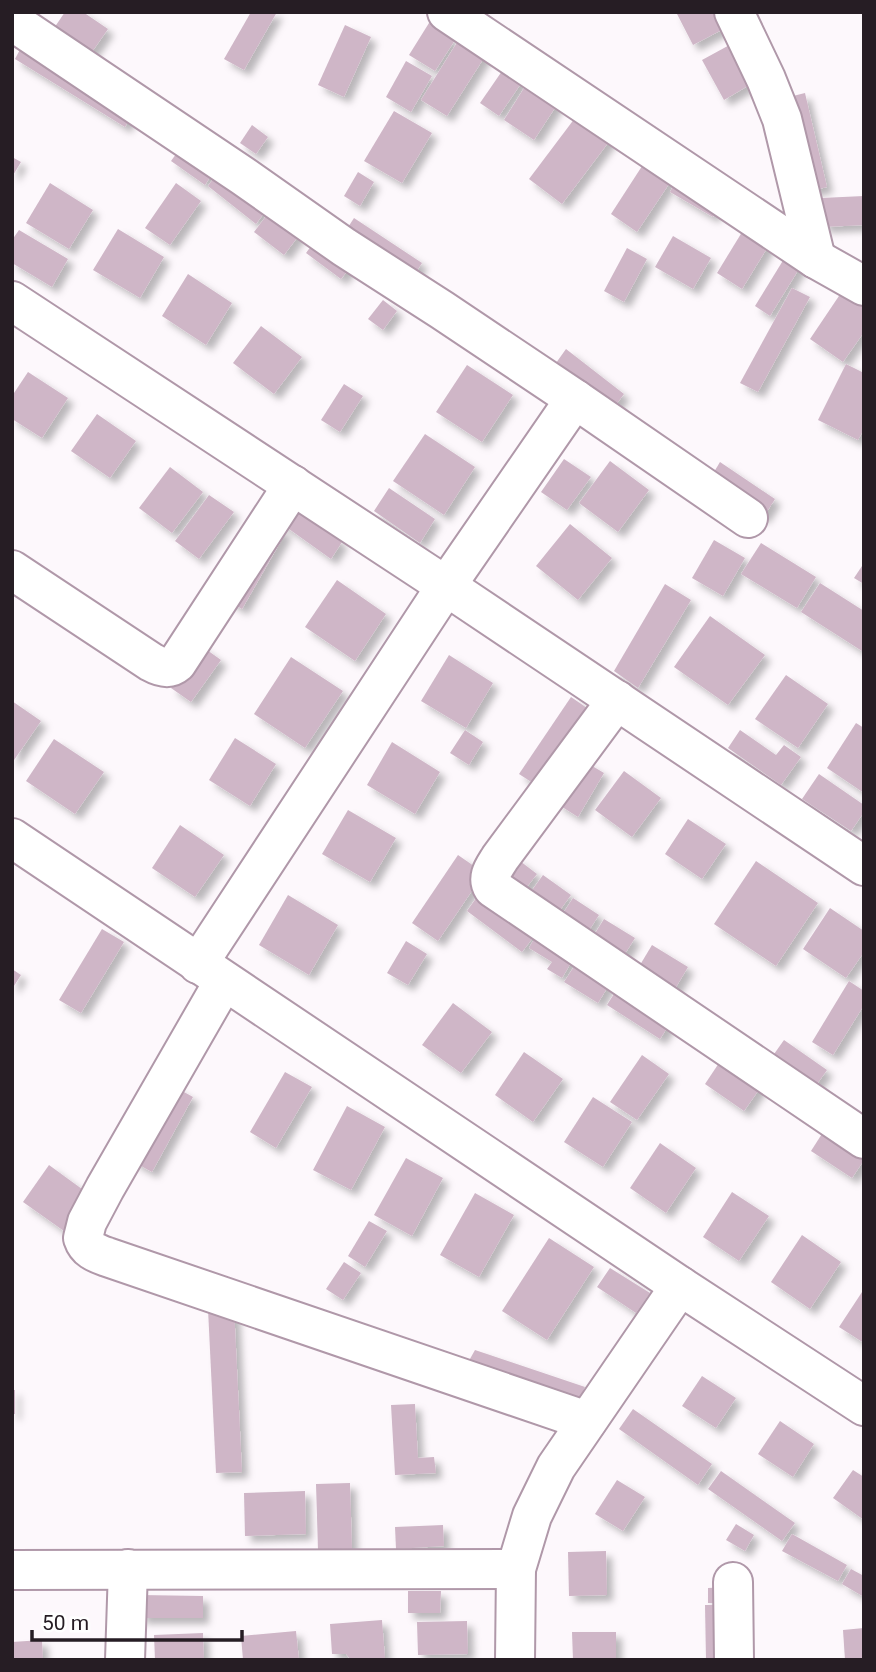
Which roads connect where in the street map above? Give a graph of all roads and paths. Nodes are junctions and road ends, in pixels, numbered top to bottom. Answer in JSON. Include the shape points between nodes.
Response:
{"nodes":[{"id":1,"x":447,"y":12,"type":"edge"},
{"id":2,"x":733,"y":12,"type":"edge"},
{"id":3,"x":12,"y":21,"type":"edge"},
{"id":4,"x":816,"y":259,"type":"junction"},
{"id":5,"x":864,"y":286,"type":"edge"},
{"id":6,"x":12,"y":301,"type":"edge"},
{"id":7,"x":575,"y":399,"type":"junction"},
{"id":8,"x":293,"y":485,"type":"junction"},
{"id":9,"x":748,"y":519,"type":"dead end"},
{"id":10,"x":12,"y":570,"type":"edge"},
{"id":11,"x":446,"y":586,"type":"junction"},
{"id":12,"x":617,"y":700,"type":"junction"},
{"id":13,"x":12,"y":838,"type":"edge"},
{"id":14,"x":864,"y":866,"type":"edge"},
{"id":15,"x":211,"y":973,"type":"junction"},
{"id":16,"x":864,"y":1139,"type":"edge"},
{"id":17,"x":680,"y":1286,"type":"junction"},
{"id":18,"x":864,"y":1406,"type":"edge"},
{"id":19,"x":587,"y":1422,"type":"junction"},
{"id":20,"x":128,"y":1569,"type":"junction"},
{"id":21,"x":516,"y":1569,"type":"junction"},
{"id":22,"x":12,"y":1570,"type":"edge"},
{"id":23,"x":733,"y":1582,"type":"dead end"},
{"id":24,"x":125,"y":1660,"type":"edge"},
{"id":25,"x":516,"y":1660,"type":"edge"},
{"id":26,"x":734,"y":1660,"type":"edge"}],
"edges":[{"from":1,"to":4,"type":"street"},
{"from":2,"to":4,"type":"street","via":[[782,118]]},
{"from":3,"to":7,"type":"street"},
{"from":4,"to":5,"type":"street"},
{"from":6,"to":8,"type":"street"},
{"from":7,"to":9,"type":"street"},
{"from":7,"to":11,"type":"street"},
{"from":8,"to":10,"type":"street","via":[[173,666],[150,662]]},
{"from":8,"to":11,"type":"street"},
{"from":11,"to":12,"type":"street"},
{"from":11,"to":15,"type":"street"},
{"from":12,"to":14,"type":"street"},
{"from":12,"to":16,"type":"street","via":[[500,858],[491,873],[491,885]]},
{"from":13,"to":15,"type":"street"},
{"from":15,"to":17,"type":"street"},
{"from":15,"to":19,"type":"street","via":[[87,1222],[83,1238],[89,1247]]},
{"from":17,"to":18,"type":"street"},
{"from":17,"to":19,"type":"street"},
{"from":19,"to":21,"type":"street","via":[[556,1467],[532,1516]]},
{"from":20,"to":21,"type":"street"},
{"from":20,"to":22,"type":"street"},
{"from":20,"to":24,"type":"street"},
{"from":21,"to":25,"type":"street"},
{"from":23,"to":26,"type":"street"}]}
